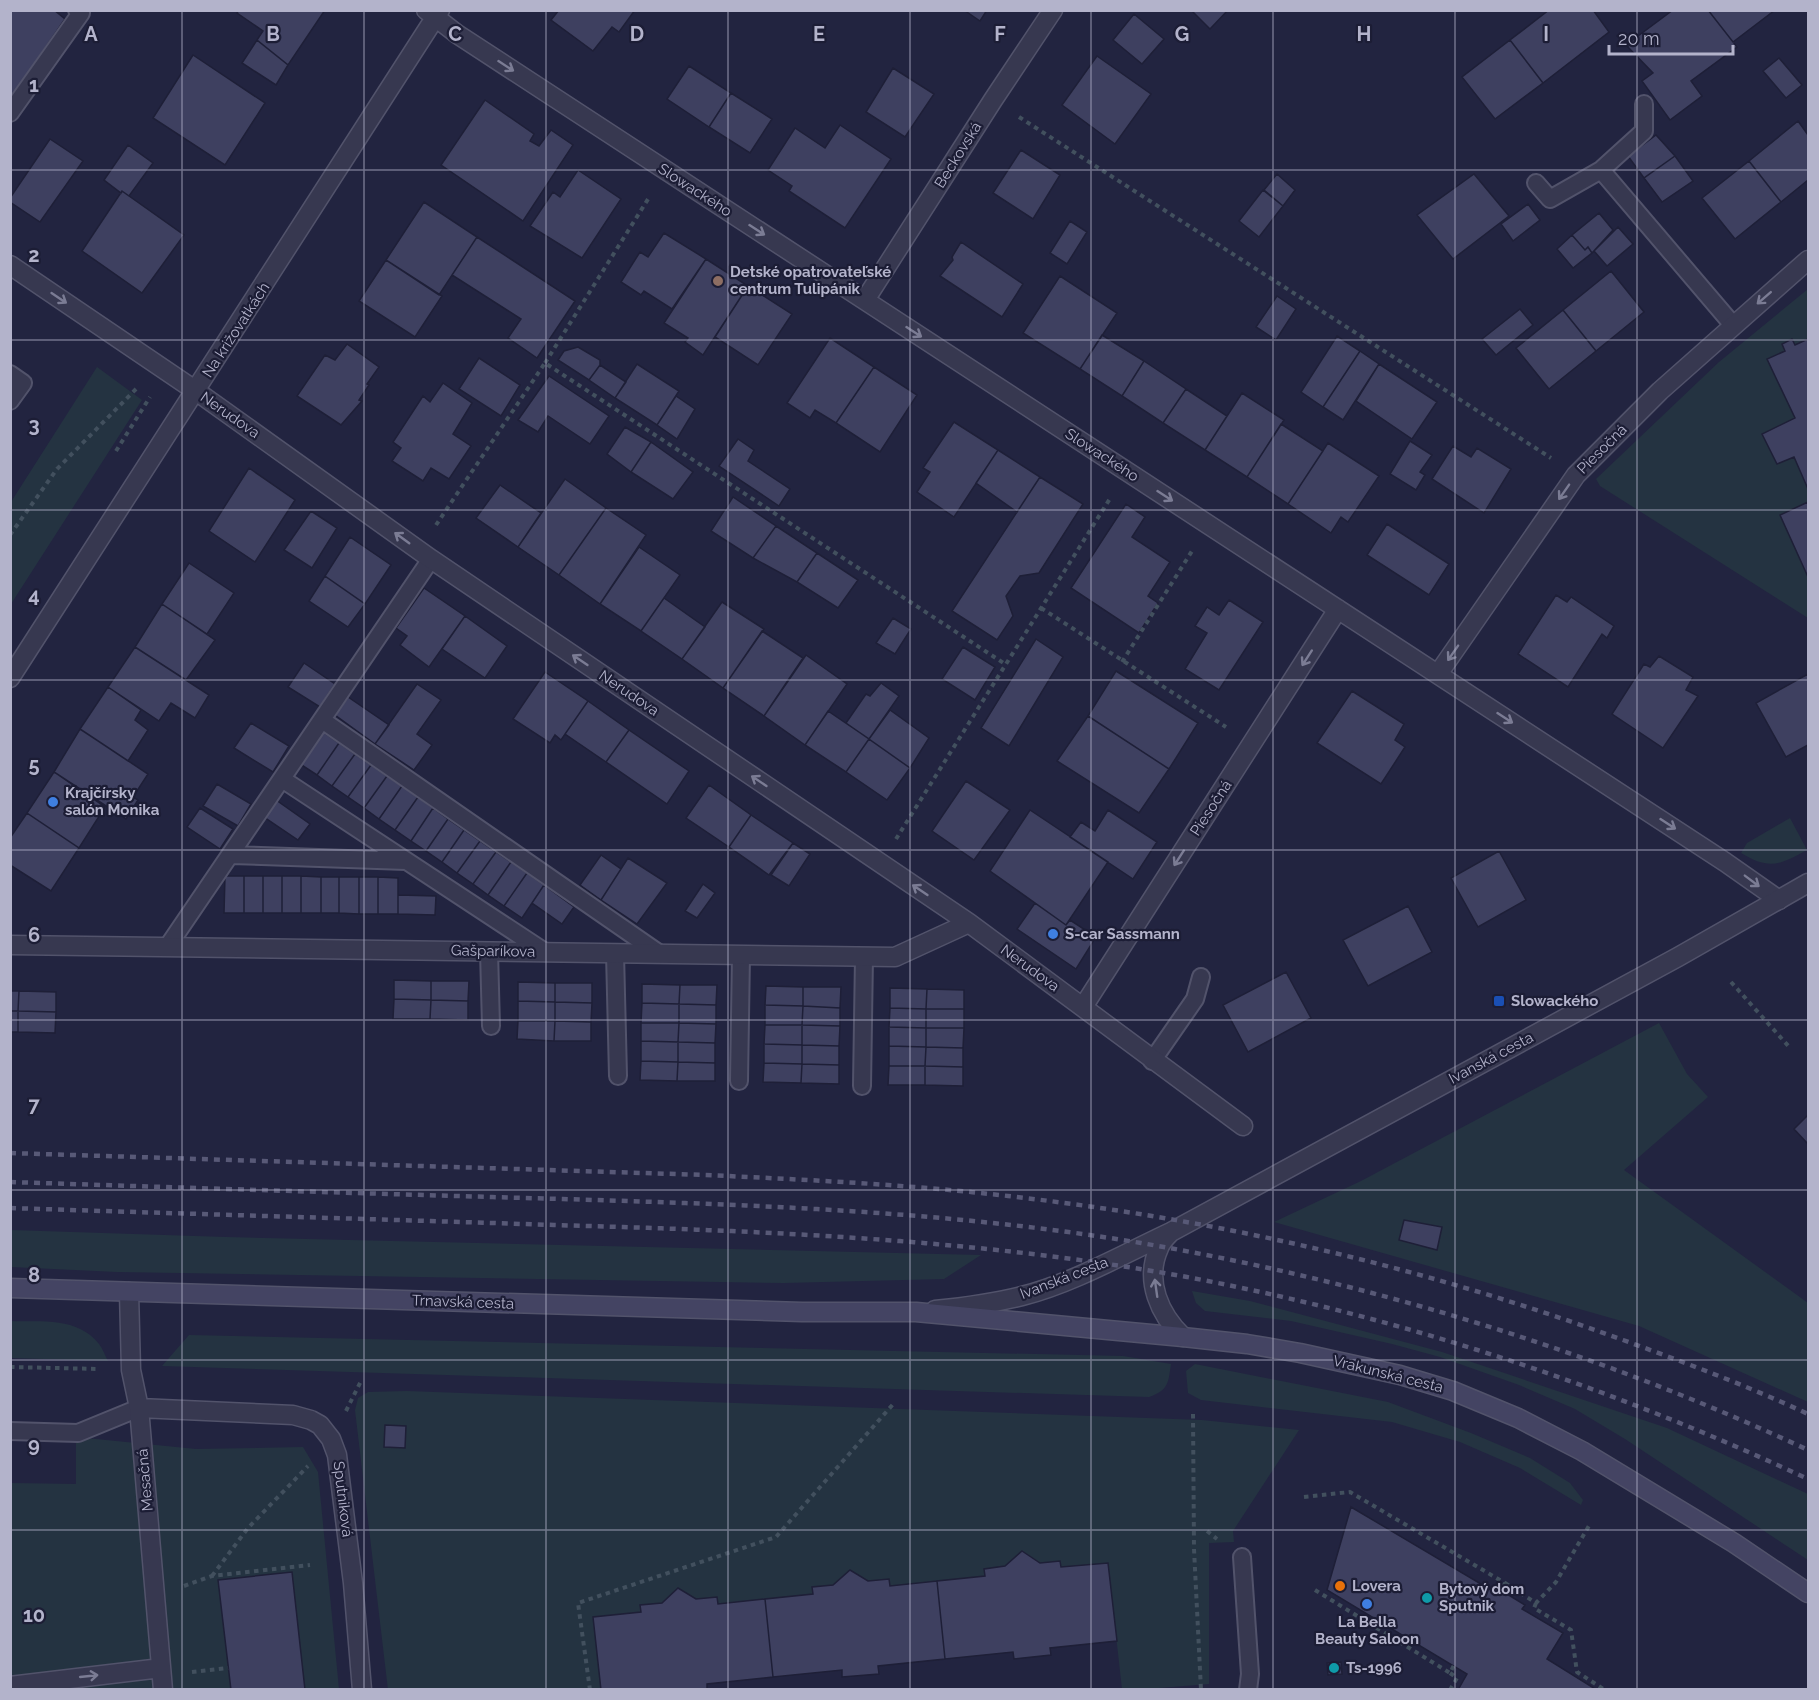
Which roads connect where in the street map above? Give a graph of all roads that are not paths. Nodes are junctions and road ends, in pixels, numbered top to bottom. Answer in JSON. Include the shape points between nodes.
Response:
{"nodes":[{"id":1,"x":77,"y":10,"type":"edge"},
{"id":2,"x":1053,"y":10,"type":"edge"},
{"id":3,"x":434,"y":13,"type":"edge"},
{"id":4,"x":1644,"y":104,"type":"dead end"},
{"id":5,"x":10,"y":113,"type":"edge"},
{"id":6,"x":1601,"y":170,"type":"junction"},
{"id":7,"x":1536,"y":183,"type":"dead end"},
{"id":8,"x":1809,"y":260,"type":"edge"},
{"id":9,"x":10,"y":265,"type":"edge"},
{"id":10,"x":865,"y":300,"type":"junction"},
{"id":11,"x":1733,"y":325,"type":"junction"},
{"id":12,"x":10,"y":374,"type":"edge"},
{"id":13,"x":196,"y":391,"type":"junction"},
{"id":14,"x":10,"y":401,"type":"edge"},
{"id":15,"x":425,"y":554,"type":"junction"},
{"id":16,"x":1338,"y":609,"type":"junction"},
{"id":17,"x":1438,"y":674,"type":"junction"},
{"id":18,"x":10,"y":678,"type":"edge"},
{"id":19,"x":322,"y":720,"type":"junction"},
{"id":20,"x":282,"y":779,"type":"junction"},
{"id":21,"x":231,"y":855,"type":"junction"},
{"id":22,"x":406,"y":861,"type":"junction"},
{"id":23,"x":1809,"y":883,"type":"edge"},
{"id":24,"x":1779,"y":900,"type":"junction"},
{"id":25,"x":969,"y":923,"type":"junction"},
{"id":26,"x":10,"y":945,"type":"edge"},
{"id":27,"x":168,"y":946,"type":"junction"},
{"id":28,"x":489,"y":951,"type":"junction"},
{"id":29,"x":545,"y":951,"type":"junction"},
{"id":30,"x":615,"y":953,"type":"junction"},
{"id":31,"x":660,"y":954,"type":"junction"},
{"id":32,"x":741,"y":955,"type":"junction"},
{"id":33,"x":864,"y":957,"type":"junction"},
{"id":34,"x":1201,"y":977,"type":"dead end"},
{"id":35,"x":1083,"y":1007,"type":"junction"},
{"id":36,"x":491,"y":1026,"type":"dead end"},
{"id":37,"x":1152,"y":1061,"type":"junction"},
{"id":38,"x":618,"y":1076,"type":"dead end"},
{"id":39,"x":739,"y":1082,"type":"dead end"},
{"id":40,"x":862,"y":1086,"type":"dead end"},
{"id":41,"x":1243,"y":1126,"type":"dead end"},
{"id":42,"x":1171,"y":1232,"type":"junction"},
{"id":43,"x":10,"y":1288,"type":"edge"},
{"id":44,"x":129,"y":1292,"type":"junction"},
{"id":45,"x":916,"y":1312,"type":"junction"},
{"id":46,"x":1183,"y":1337,"type":"junction"},
{"id":47,"x":139,"y":1408,"type":"junction"},
{"id":48,"x":10,"y":1431,"type":"edge"},
{"id":49,"x":1242,"y":1557,"type":"dead end"},
{"id":50,"x":1809,"y":1593,"type":"edge"},
{"id":51,"x":161,"y":1668,"type":"junction"},
{"id":52,"x":10,"y":1686,"type":"edge"},
{"id":53,"x":163,"y":1689,"type":"edge"},
{"id":54,"x":362,"y":1689,"type":"edge"},
{"id":55,"x":1248,"y":1689,"type":"edge"}],
"edges":[{"from":1,"to":5,"type":"lane","via":[[81,13]]},
{"from":2,"to":10,"type":"street","name":"Beckovská"},
{"from":3,"to":10,"type":"street","name":"Slowackého","one_way":true,"via":[[457,34]]},
{"from":3,"to":13,"type":"street","name":"Na križovatkách"},
{"from":4,"to":6,"type":"lane","via":[[1644,131]]},
{"from":6,"to":7,"type":"lane","via":[[1550,199]]},
{"from":6,"to":11,"type":"lane"},
{"from":8,"to":11,"type":"street","name":"Piesočná","one_way":true},
{"from":9,"to":13,"type":"street","name":"Nerudova","one_way":true},
{"from":10,"to":16,"type":"street","name":"Slowackého","one_way":true},
{"from":11,"to":17,"type":"street","name":"Piesočná","one_way":true,"via":[[1576,475]]},
{"from":12,"to":14,"type":"lane","via":[[22,382]]},
{"from":15,"to":13,"type":"street","name":"Nerudova","one_way":true},
{"from":13,"to":18,"type":"street","name":"Na križovatkách"},
{"from":15,"to":19,"type":"lane"},
{"from":25,"to":15,"type":"street","name":"Nerudova","one_way":true},
{"from":16,"to":17,"type":"street","name":"Slowackého"},
{"from":16,"to":35,"type":"street","name":"Piesočná","one_way":true},
{"from":17,"to":24,"type":"street","name":"Slowackého","one_way":true},
{"from":19,"to":20,"type":"lane"},
{"from":19,"to":31,"type":"lane"},
{"from":20,"to":21,"type":"lane"},
{"from":20,"to":22,"type":"lane"},
{"from":21,"to":22,"type":"lane"},
{"from":21,"to":27,"type":"lane"},
{"from":22,"to":29,"type":"lane"},
{"from":23,"to":24,"type":"street","name":"Ivanská cesta"},
{"from":24,"to":42,"type":"street","name":"Ivanská cesta"},
{"from":25,"to":33,"type":"street","name":"Gašparíkova","via":[[895,957]]},
{"from":25,"to":35,"type":"street","name":"Nerudova"},
{"from":26,"to":27,"type":"street","name":"Gašparíkova"},
{"from":27,"to":28,"type":"street","name":"Gašparíkova"},
{"from":28,"to":29,"type":"street","name":"Gašparíkova"},
{"from":28,"to":36,"type":"lane"},
{"from":29,"to":30,"type":"street","name":"Gašparíkova"},
{"from":30,"to":31,"type":"street","name":"Gašparíkova"},
{"from":30,"to":38,"type":"lane"},
{"from":31,"to":32,"type":"street","name":"Gašparíkova"},
{"from":32,"to":33,"type":"street","name":"Gašparíkova"},
{"from":32,"to":39,"type":"lane"},
{"from":33,"to":40,"type":"lane"},
{"from":34,"to":37,"type":"lane","via":[[1195,999]]},
{"from":35,"to":37,"type":"street","name":"Nerudova"},
{"from":37,"to":41,"type":"street","name":"Nerudova"},
{"from":42,"to":45,"type":"street","name":"Ivanská cesta","via":[[1024,1296]]},
{"from":46,"to":42,"type":"street","one_way":true,"via":[[1160,1308],[1155,1290],[1159,1247]]},
{"from":43,"to":44,"type":"main road","name":"Trnavská cesta"},
{"from":44,"to":45,"type":"main road","name":"Trnavská cesta"},
{"from":44,"to":47,"type":"street","name":"Mesačná","via":[[131,1370]]},
{"from":45,"to":46,"type":"main road","name":"Vrakunská cesta"},
{"from":46,"to":50,"type":"main road","name":"Vrakunská cesta","via":[[1247,1344],[1353,1364],[1453,1390],[1582,1451]]},
{"from":47,"to":48,"type":"lane","via":[[78,1433]]},
{"from":47,"to":51,"type":"street","name":"Mesačná"},
{"from":47,"to":54,"type":"street","name":"Sputniková","via":[[302,1417],[320,1425],[338,1455]]},
{"from":49,"to":55,"type":"lane"},
{"from":52,"to":51,"type":"street","one_way":true},
{"from":51,"to":53,"type":"street","name":"Mesačná"}]}
